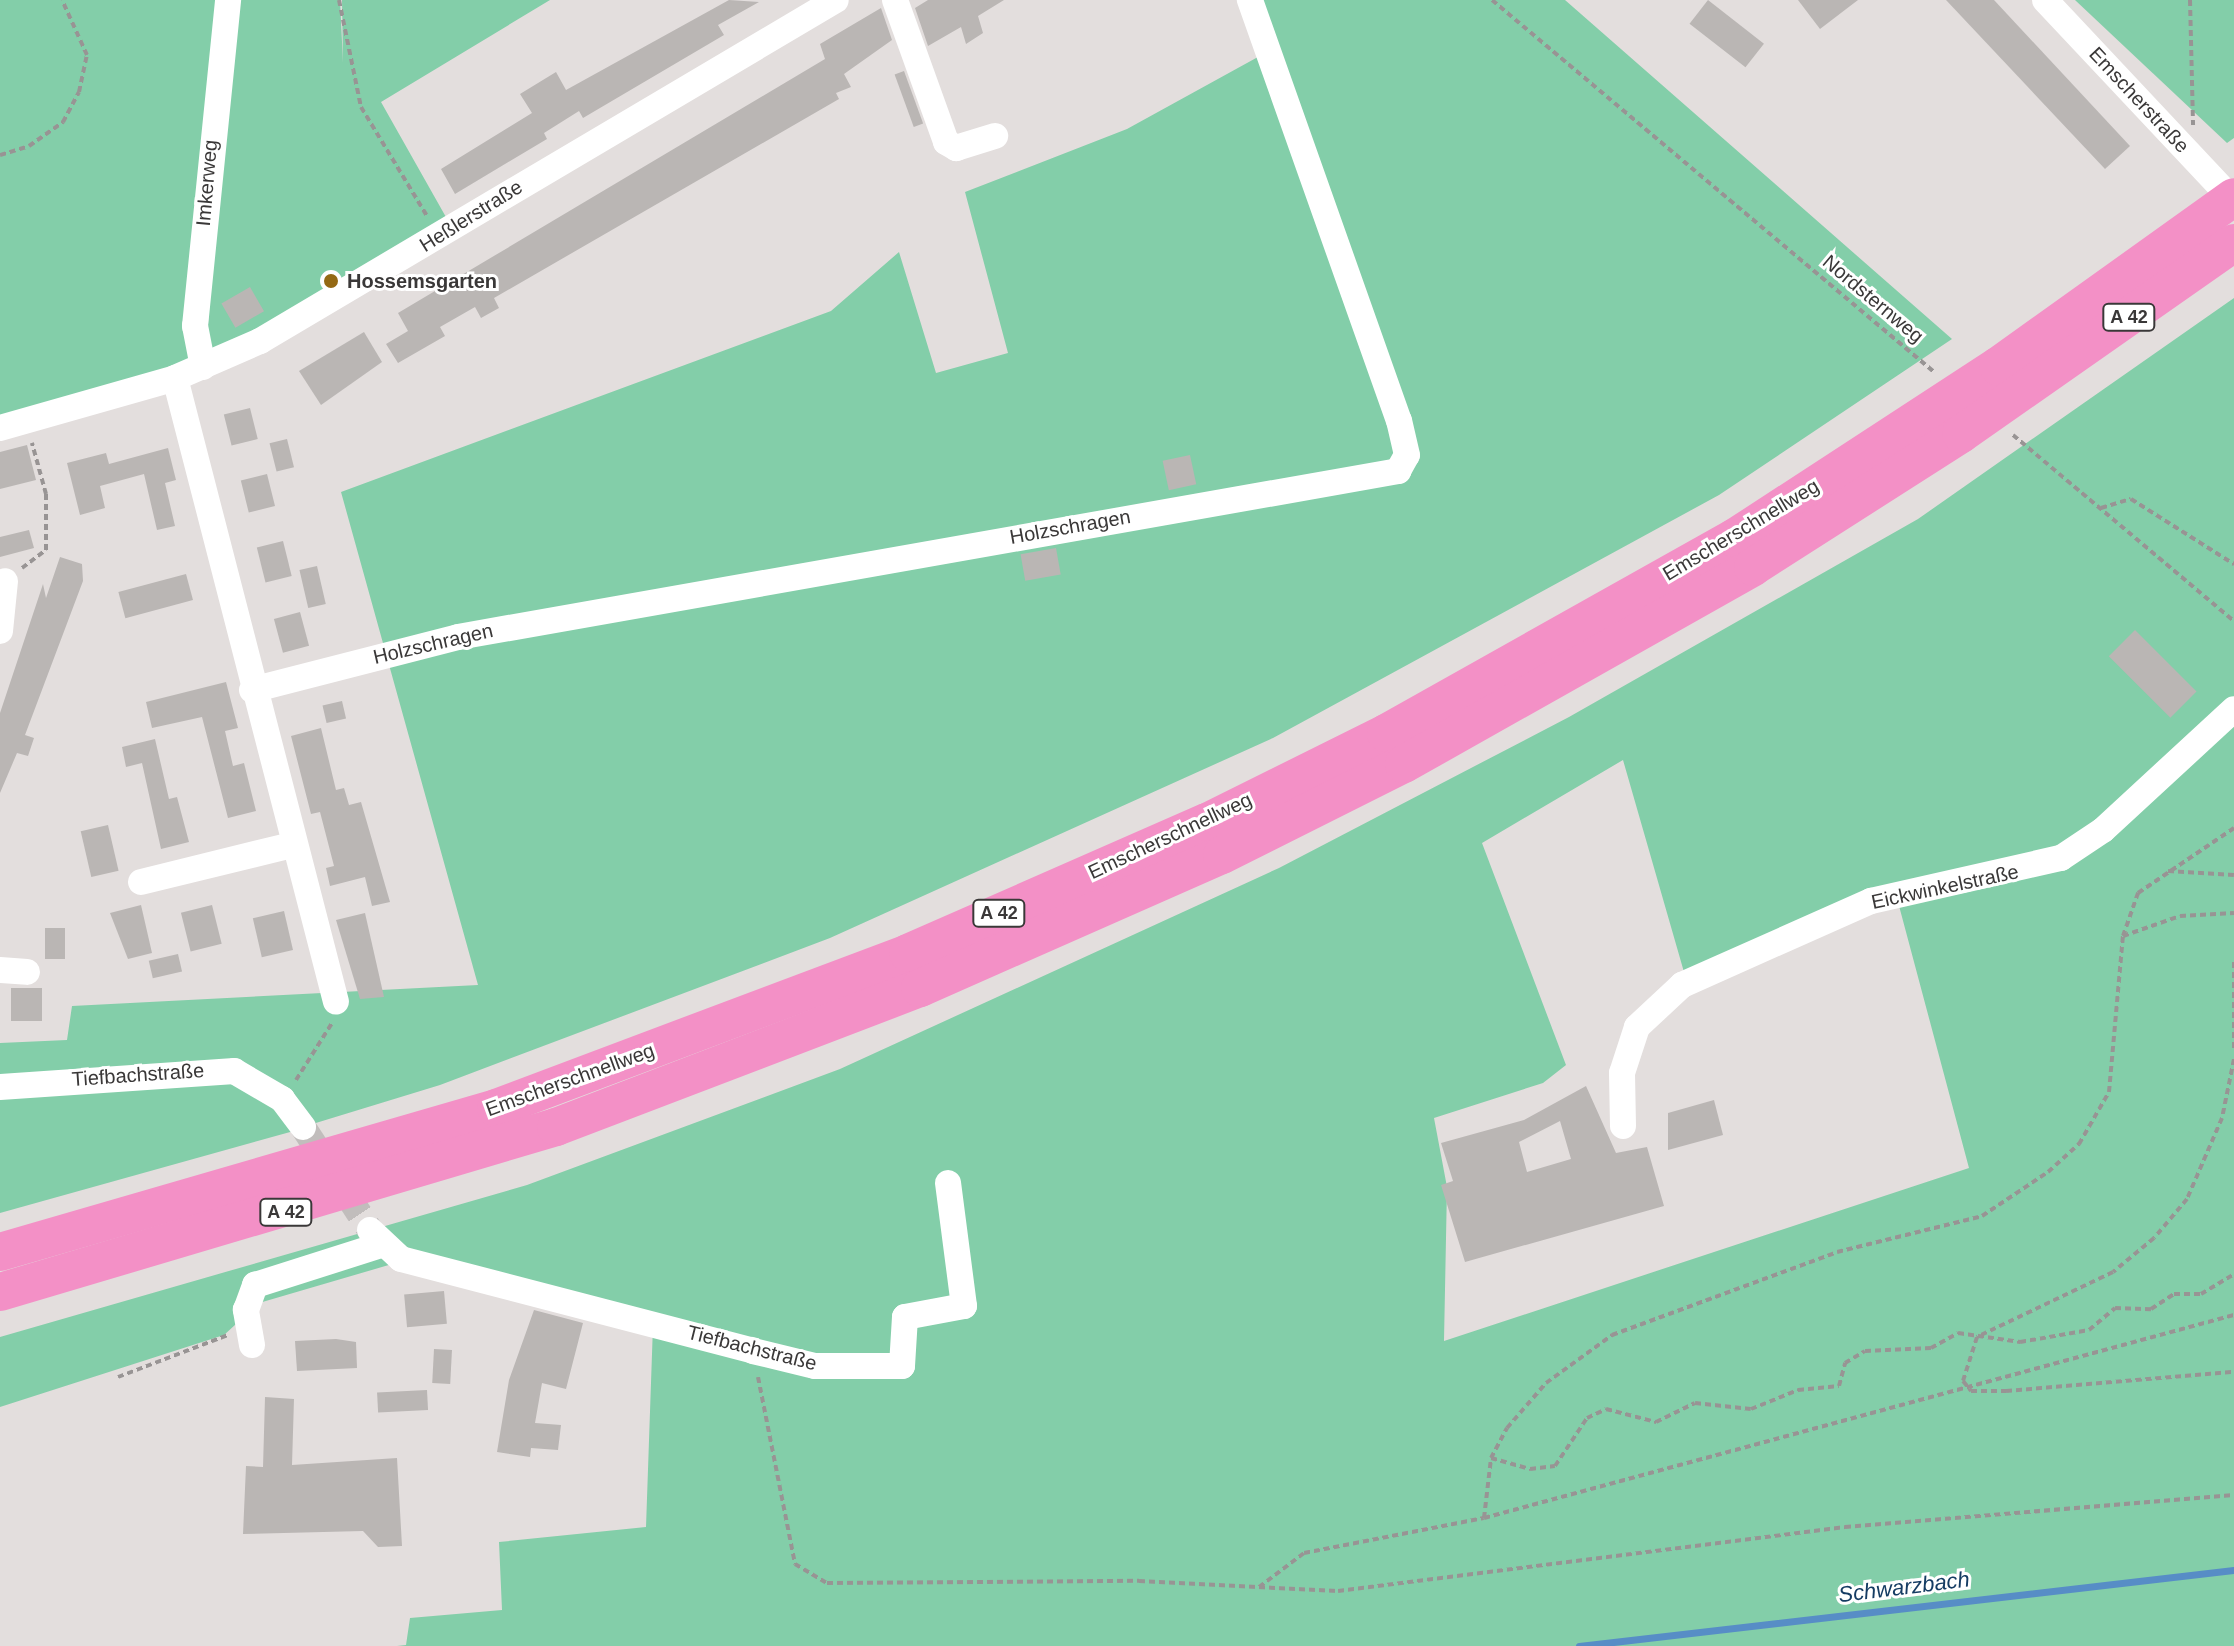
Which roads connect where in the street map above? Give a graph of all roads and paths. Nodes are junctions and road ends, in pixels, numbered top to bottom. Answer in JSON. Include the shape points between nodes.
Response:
{"nodes":[{"id":1,"x":62,"y":0,"type":"edge"},
{"id":2,"x":228,"y":0,"type":"edge"},
{"id":3,"x":339,"y":0,"type":"edge"},
{"id":4,"x":836,"y":0,"type":"edge"},
{"id":5,"x":895,"y":0,"type":"edge"},
{"id":6,"x":1250,"y":0,"type":"edge"},
{"id":7,"x":1492,"y":0,"type":"edge"},
{"id":8,"x":2045,"y":0,"type":"edge"},
{"id":9,"x":2190,"y":0,"type":"edge"},
{"id":10,"x":995,"y":136,"type":"dead end"},
{"id":11,"x":2178,"y":141,"type":"junction"},
{"id":12,"x":0,"y":155,"type":"edge"},
{"id":13,"x":2224,"y":206,"type":"edge"},
{"id":14,"x":439,"y":236,"type":"junction"},
{"id":15,"x":2234,"y":243,"type":"edge"},
{"id":16,"x":203,"y":367,"type":"junction"},
{"id":17,"x":175,"y":378,"type":"junction"},
{"id":18,"x":2011,"y":378,"type":"junction"},
{"id":19,"x":1936,"y":396,"type":"junction"},
{"id":20,"x":13,"y":424,"type":"edge"},
{"id":21,"x":2002,"y":427,"type":"dead end"},
{"id":22,"x":2101,"y":508,"type":"junction"},
{"id":23,"x":2234,"y":564,"type":"edge"},
{"id":24,"x":5,"y":581,"type":"joint"},
{"id":25,"x":2234,"y":621,"type":"edge"},
{"id":26,"x":0,"y":631,"type":"edge"},
{"id":27,"x":252,"y":690,"type":"junction"},
{"id":28,"x":2234,"y":709,"type":"edge"},
{"id":29,"x":2234,"y":828,"type":"edge"},
{"id":30,"x":292,"y":845,"type":"junction"},
{"id":31,"x":2166,"y":871,"type":"junction"},
{"id":32,"x":2234,"y":875,"type":"edge"},
{"id":33,"x":141,"y":882,"type":"dead end"},
{"id":34,"x":2234,"y":913,"type":"edge"},
{"id":35,"x":2123,"y":936,"type":"junction"},
{"id":36,"x":2234,"y":962,"type":"edge"},
{"id":37,"x":0,"y":970,"type":"edge"},
{"id":38,"x":27,"y":972,"type":"dead end"},
{"id":39,"x":336,"y":1002,"type":"joint"},
{"id":40,"x":2234,"y":1048,"type":"edge"},
{"id":41,"x":2234,"y":1059,"type":"edge"},
{"id":42,"x":0,"y":1087,"type":"edge"},
{"id":43,"x":282,"y":1099,"type":"junction"},
{"id":44,"x":1623,"y":1126,"type":"dead end"},
{"id":45,"x":303,"y":1127,"type":"tunnel mouth"},
{"id":46,"x":948,"y":1183,"type":"dead end"},
{"id":47,"x":0,"y":1252,"type":"edge"},
{"id":48,"x":2234,"y":1274,"type":"edge"},
{"id":49,"x":4,"y":1292,"type":"edge"},
{"id":50,"x":2234,"y":1315,"type":"edge"},
{"id":51,"x":251,"y":1337,"type":"joint"},
{"id":52,"x":1977,"y":1337,"type":"junction"},
{"id":53,"x":753,"y":1351,"type":"junction"},
{"id":54,"x":2234,"y":1372,"type":"edge"},
{"id":55,"x":118,"y":1377,"type":"dead end"},
{"id":56,"x":1971,"y":1391,"type":"junction"},
{"id":57,"x":1491,"y":1458,"type":"junction"},
{"id":58,"x":2234,"y":1495,"type":"edge"},
{"id":59,"x":1484,"y":1518,"type":"junction"},
{"id":60,"x":1259,"y":1587,"type":"junction"}],
"edges":[{"from":1,"to":12,"type":"path","via":[[87,55],[79,92],[63,122],[29,146]]},
{"from":2,"to":16,"type":"street","name":"Imkerweg","via":[[195,326]]},
{"from":3,"to":14,"type":"path","via":[[361,107]]},
{"from":4,"to":14,"type":"street","name":"Heßlerstraße"},
{"from":5,"to":10,"type":"street","via":[[946,142],[956,148]]},
{"from":6,"to":27,"type":"street","name":"Holzschragen","via":[[1399,421],[1407,455],[1398,471],[458,637]]},
{"from":7,"to":19,"type":"path","name":"Nordsternweg"},
{"from":8,"to":11,"type":"street","name":"Emscherstraße"},
{"from":9,"to":11,"type":"path","via":[[2198,121]]},
{"from":11,"to":13,"type":"street","name":"Emscherstraße"},
{"from":13,"to":18,"type":"highway","name":"Emscherschnellweg","number":"A 42"},
{"from":14,"to":16,"type":"street","name":"Heßlerstraße"},
{"from":15,"to":18,"type":"highway","name":"Emscherschnellweg","number":"A 42"},
{"from":16,"to":17,"type":"street","name":"Heßlerstraße"},
{"from":17,"to":20,"type":"street","name":"Heßlerstraße"},
{"from":17,"to":27,"type":"street"},
{"from":18,"to":19,"type":"highway","name":"Emscherschnellweg","number":"A 42"},
{"from":18,"to":49,"type":"highway","name":"Emscherschnellweg","number":"A 42","via":[[1961,434],[1753,567],[1418,757],[1122,900],[920,988],[556,1127]]},
{"from":19,"to":47,"type":"highway","name":"Emscherschnellweg","number":"A 42","via":[[1734,538],[1386,733],[1207,822],[908,953],[496,1108]]},
{"from":20,"to":24,"type":"path","via":[[46,494],[46,550]]},
{"from":21,"to":22,"type":"path"},
{"from":22,"to":23,"type":"path","via":[[2131,499]]},
{"from":22,"to":25,"type":"path"},
{"from":24,"to":26,"type":"street"},
{"from":27,"to":30,"type":"street"},
{"from":28,"to":44,"type":"street","name":"Eickwinkelstraße","via":[[2103,830],[2061,858],[1871,901],[1682,985],[1637,1027],[1622,1073]]},
{"from":29,"to":31,"type":"path"},
{"from":30,"to":33,"type":"street"},
{"from":30,"to":39,"type":"street"},
{"from":31,"to":32,"type":"path"},
{"from":31,"to":35,"type":"path","via":[[2138,893]]},
{"from":34,"to":35,"type":"path","via":[[2180,916]]},
{"from":35,"to":57,"type":"path","via":[[2109,1092],[2079,1144],[2048,1172],[1982,1216],[1837,1252],[1612,1335],[1546,1383]]},
{"from":36,"to":40,"type":"path"},
{"from":37,"to":38,"type":"street"},
{"from":39,"to":43,"type":"path","via":[[330,1026]]},
{"from":41,"to":52,"type":"path","via":[[2222,1118],[2187,1199],[2154,1238],[2113,1272]]},
{"from":42,"to":43,"type":"street","name":"Tiefbachstraße","via":[[207,1069],[234,1071]]},
{"from":43,"to":45,"type":"street","name":"Tiefbachstraße"},
{"from":46,"to":53,"type":"street","name":"Tiefbachstraße","via":[[964,1306],[905,1317],[902,1366],[815,1366]]},
{"from":48,"to":52,"type":"path","via":[[2201,1294],[2174,1294],[2151,1309],[2115,1308],[2089,1330],[2020,1342]]},
{"from":50,"to":56,"type":"path"},
{"from":51,"to":53,"type":"street","name":"Tiefbachstraße","via":[[247,1296],[255,1285],[377,1237],[401,1259]]},
{"from":51,"to":55,"type":"path"},
{"from":52,"to":56,"type":"path","via":[[1963,1368]]},
{"from":52,"to":57,"type":"path","via":[[1958,1333],[1931,1348],[1865,1351],[1845,1363],[1839,1386],[1798,1390],[1751,1409],[1695,1403],[1656,1422],[1606,1409],[1587,1418],[1555,1466],[1530,1469]]},
{"from":53,"to":60,"type":"path","via":[[789,1541],[806,1575],[850,1584]]},
{"from":54,"to":56,"type":"path"},
{"from":56,"to":59,"type":"path"},
{"from":57,"to":59,"type":"path"},
{"from":58,"to":60,"type":"path","via":[[1845,1527],[1338,1591]]},
{"from":59,"to":60,"type":"path","via":[[1304,1553]]}]}
